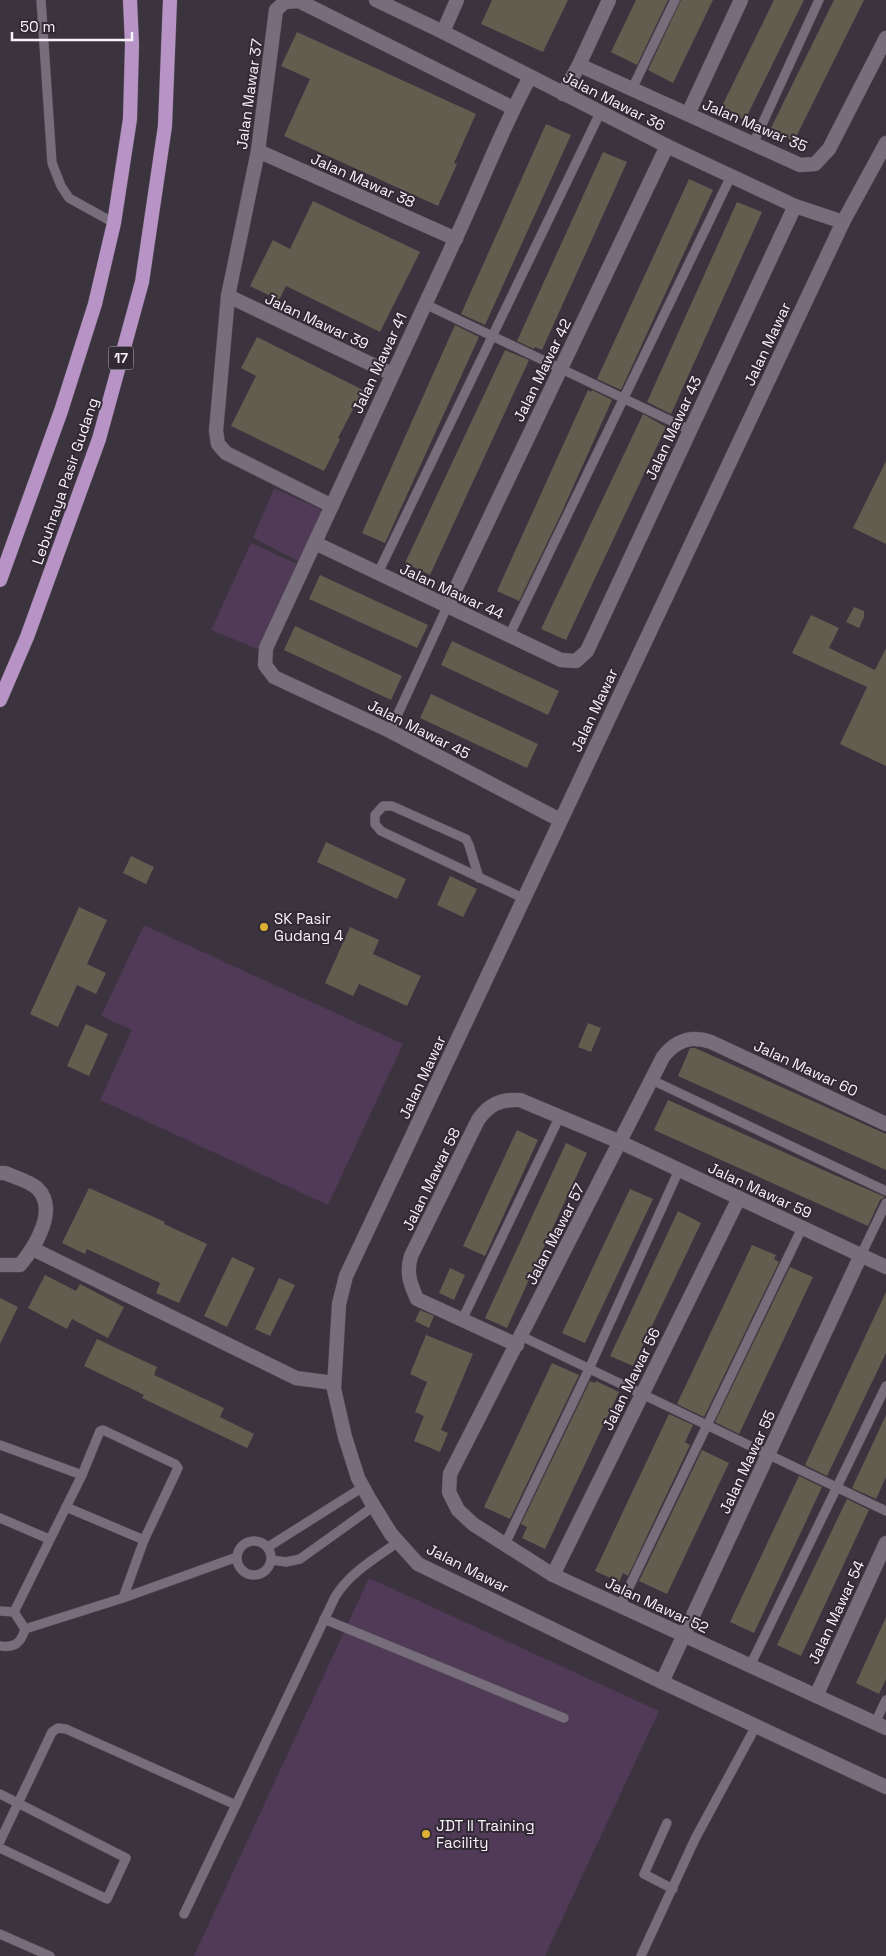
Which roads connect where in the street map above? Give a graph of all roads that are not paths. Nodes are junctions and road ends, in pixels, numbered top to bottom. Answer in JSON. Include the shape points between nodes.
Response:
{"nodes":[{"id":1,"x":41,"y":0,"type":"edge"},
{"id":2,"x":130,"y":0,"type":"edge"},
{"id":3,"x":170,"y":0,"type":"edge"},
{"id":4,"x":376,"y":0,"type":"edge"},
{"id":5,"x":458,"y":0,"type":"edge"},
{"id":6,"x":609,"y":0,"type":"edge"},
{"id":7,"x":675,"y":0,"type":"edge"},
{"id":8,"x":741,"y":0,"type":"edge"},
{"id":9,"x":819,"y":0,"type":"edge"},
{"id":10,"x":443,"y":32,"type":"junction"},
{"id":11,"x":886,"y":38,"type":"edge"},
{"id":12,"x":580,"y":65,"type":"junction"},
{"id":13,"x":530,"y":77,"type":"junction"},
{"id":14,"x":632,"y":89,"type":"junction"},
{"id":15,"x":563,"y":94,"type":"junction"},
{"id":16,"x":513,"y":108,"type":"junction"},
{"id":17,"x":600,"y":112,"type":"junction"},
{"id":18,"x":688,"y":114,"type":"junction"},
{"id":19,"x":753,"y":144,"type":"junction"},
{"id":20,"x":886,"y":144,"type":"edge"},
{"id":21,"x":667,"y":146,"type":"junction"},
{"id":22,"x":258,"y":151,"type":"junction"},
{"id":23,"x":731,"y":176,"type":"junction"},
{"id":24,"x":795,"y":206,"type":"junction"},
{"id":25,"x":843,"y":222,"type":"junction"},
{"id":26,"x":114,"y":223,"type":"junction"},
{"id":27,"x":456,"y":239,"type":"junction"},
{"id":28,"x":228,"y":296,"type":"junction"},
{"id":29,"x":425,"y":304,"type":"junction"},
{"id":30,"x":492,"y":336,"type":"junction"},
{"id":31,"x":561,"y":369,"type":"junction"},
{"id":32,"x":392,"y":374,"type":"junction"},
{"id":33,"x":624,"y":398,"type":"junction"},
{"id":34,"x":690,"y":430,"type":"junction"},
{"id":35,"x":332,"y":506,"type":"junction"},
{"id":36,"x":315,"y":543,"type":"junction"},
{"id":37,"x":378,"y":574,"type":"junction"},
{"id":38,"x":0,"y":580,"type":"edge"},
{"id":39,"x":447,"y":607,"type":"junction"},
{"id":40,"x":509,"y":636,"type":"junction"},
{"id":41,"x":576,"y":662,"type":"joint"},
{"id":42,"x":265,"y":665,"type":"joint"},
{"id":43,"x":0,"y":700,"type":"edge"},
{"id":44,"x":390,"y":731,"type":"junction"},
{"id":45,"x":560,"y":820,"type":"junction"},
{"id":46,"x":479,"y":878,"type":"junction"},
{"id":47,"x":524,"y":898,"type":"junction"},
{"id":48,"x":711,"y":1042,"type":"joint"},
{"id":49,"x":652,"y":1080,"type":"junction"},
{"id":50,"x":560,"y":1116,"type":"junction"},
{"id":51,"x":886,"y":1124,"type":"edge"},
{"id":52,"x":620,"y":1142,"type":"junction"},
{"id":53,"x":679,"y":1170,"type":"junction"},
{"id":54,"x":0,"y":1173,"type":"edge"},
{"id":55,"x":886,"y":1191,"type":"edge"},
{"id":56,"x":739,"y":1198,"type":"junction"},
{"id":57,"x":886,"y":1203,"type":"edge"},
{"id":58,"x":802,"y":1228,"type":"junction"},
{"id":59,"x":33,"y":1249,"type":"junction"},
{"id":60,"x":861,"y":1255,"type":"junction"},
{"id":61,"x":0,"y":1265,"type":"edge"},
{"id":62,"x":886,"y":1268,"type":"edge"},
{"id":63,"x":462,"y":1320,"type":"junction"},
{"id":64,"x":519,"y":1340,"type":"junction"},
{"id":65,"x":589,"y":1369,"type":"junction"},
{"id":66,"x":334,"y":1383,"type":"junction"},
{"id":67,"x":886,"y":1386,"type":"edge"},
{"id":68,"x":641,"y":1395,"type":"junction"},
{"id":69,"x":707,"y":1425,"type":"junction"},
{"id":70,"x":0,"y":1446,"type":"edge"},
{"id":71,"x":768,"y":1454,"type":"junction"},
{"id":72,"x":450,"y":1474,"type":"joint"},
{"id":73,"x":82,"y":1475,"type":"junction"},
{"id":74,"x":363,"y":1486,"type":"junction"},
{"id":75,"x":837,"y":1487,"type":"junction"},
{"id":76,"x":374,"y":1506,"type":"junction"},
{"id":77,"x":66,"y":1507,"type":"junction"},
{"id":78,"x":886,"y":1511,"type":"edge"},
{"id":79,"x":0,"y":1518,"type":"edge"},
{"id":80,"x":49,"y":1539,"type":"junction"},
{"id":81,"x":144,"y":1540,"type":"junction"},
{"id":82,"x":398,"y":1542,"type":"junction"},
{"id":83,"x":886,"y":1543,"type":"edge"},
{"id":84,"x":504,"y":1544,"type":"junction"},
{"id":85,"x":268,"y":1548,"type":"junction"},
{"id":86,"x":237,"y":1557,"type":"junction"},
{"id":87,"x":272,"y":1560,"type":"junction"},
{"id":88,"x":552,"y":1575,"type":"junction"},
{"id":89,"x":123,"y":1598,"type":"junction"},
{"id":90,"x":620,"y":1606,"type":"junction"},
{"id":91,"x":0,"y":1611,"type":"edge"},
{"id":92,"x":14,"y":1612,"type":"junction"},
{"id":93,"x":324,"y":1619,"type":"junction"},
{"id":94,"x":26,"y":1629,"type":"junction"},
{"id":95,"x":684,"y":1635,"type":"junction"},
{"id":96,"x":0,"y":1646,"type":"edge"},
{"id":97,"x":750,"y":1666,"type":"junction"},
{"id":98,"x":662,"y":1682,"type":"junction"},
{"id":99,"x":816,"y":1696,"type":"junction"},
{"id":100,"x":886,"y":1700,"type":"edge"},
{"id":101,"x":564,"y":1718,"type":"dead end"},
{"id":102,"x":756,"y":1726,"type":"junction"},
{"id":103,"x":880,"y":1726,"type":"edge"},
{"id":104,"x":886,"y":1787,"type":"edge"},
{"id":105,"x":0,"y":1794,"type":"edge"},
{"id":106,"x":18,"y":1802,"type":"junction"},
{"id":107,"x":236,"y":1805,"type":"junction"},
{"id":108,"x":667,"y":1823,"type":"dead end"},
{"id":109,"x":0,"y":1841,"type":"edge"},
{"id":110,"x":0,"y":1848,"type":"edge"},
{"id":111,"x":673,"y":1889,"type":"junction"},
{"id":112,"x":184,"y":1914,"type":"dead end"},
{"id":113,"x":0,"y":1934,"type":"edge"},
{"id":114,"x":50,"y":1956,"type":"edge"},
{"id":115,"x":641,"y":1956,"type":"edge"}],
"edges":[{"from":1,"to":26,"type":"lane","via":[[52,163],[69,198]]},
{"from":2,"to":26,"type":"highway","name":"Lebuhraya Pasir Gudang","via":[[130,119]]},
{"from":3,"to":43,"type":"highway","name":"Lebuhraya Pasir Gudang","number":"17","via":[[165,126],[142,282],[99,439],[27,637]]},
{"from":4,"to":10,"type":"street","name":"Jalan Mawar 36"},
{"from":5,"to":10,"type":"street"},
{"from":6,"to":12,"type":"street"},
{"from":7,"to":14,"type":"lane"},
{"from":8,"to":18,"type":"street"},
{"from":9,"to":19,"type":"lane"},
{"from":10,"to":13,"type":"street","name":"Jalan Mawar 36"},
{"from":11,"to":19,"type":"street","name":"Jalan Mawar 35","via":[[829,149],[815,164],[800,164]]},
{"from":12,"to":14,"type":"street","name":"Jalan Mawar 35"},
{"from":12,"to":15,"type":"street"},
{"from":13,"to":15,"type":"street","name":"Jalan Mawar 36"},
{"from":13,"to":16,"type":"street","name":"Jalan Mawar 41"},
{"from":14,"to":18,"type":"street","name":"Jalan Mawar 35"},
{"from":15,"to":17,"type":"street","name":"Jalan Mawar 36"},
{"from":16,"to":22,"type":"street","name":"Jalan Mawar 37","via":[[299,1],[285,2],[276,10]]},
{"from":16,"to":27,"type":"street","name":"Jalan Mawar 41"},
{"from":17,"to":21,"type":"street","name":"Jalan Mawar 36"},
{"from":17,"to":30,"type":"lane"},
{"from":18,"to":19,"type":"street","name":"Jalan Mawar 35"},
{"from":20,"to":25,"type":"street","name":"Jalan Mawar"},
{"from":21,"to":23,"type":"street","name":"Jalan Mawar 36"},
{"from":21,"to":31,"type":"street","name":"Jalan Mawar 42"},
{"from":22,"to":27,"type":"street","name":"Jalan Mawar 38"},
{"from":22,"to":28,"type":"street","name":"Jalan Mawar 37"},
{"from":23,"to":24,"type":"street","name":"Jalan Mawar 36"},
{"from":23,"to":33,"type":"lane"},
{"from":24,"to":25,"type":"street","name":"Jalan Mawar 36"},
{"from":24,"to":34,"type":"street","name":"Jalan Mawar 43"},
{"from":25,"to":45,"type":"street","name":"Jalan Mawar"},
{"from":26,"to":38,"type":"highway","name":"Lebuhraya Pasir Gudang","via":[[95,304],[61,411]]},
{"from":27,"to":29,"type":"street","name":"Jalan Mawar 41"},
{"from":28,"to":32,"type":"street","name":"Jalan Mawar 39"},
{"from":28,"to":35,"type":"street","name":"Jalan Mawar 37","via":[[216,431],[218,444],[226,453]]},
{"from":29,"to":30,"type":"lane"},
{"from":29,"to":32,"type":"street","name":"Jalan Mawar 41"},
{"from":30,"to":31,"type":"lane"},
{"from":30,"to":37,"type":"lane"},
{"from":31,"to":33,"type":"lane"},
{"from":31,"to":39,"type":"street","name":"Jalan Mawar 42"},
{"from":32,"to":35,"type":"street","name":"Jalan Mawar 41"},
{"from":33,"to":34,"type":"lane"},
{"from":33,"to":40,"type":"lane"},
{"from":34,"to":41,"type":"street","name":"Jalan Mawar 43","via":[[587,651]]},
{"from":35,"to":36,"type":"street","name":"Jalan Mawar 41"},
{"from":36,"to":37,"type":"street","name":"Jalan Mawar 44"},
{"from":36,"to":42,"type":"street","name":"Jalan Mawar 41","via":[[266,648]]},
{"from":37,"to":39,"type":"street","name":"Jalan Mawar 44"},
{"from":39,"to":40,"type":"street","name":"Jalan Mawar 44"},
{"from":39,"to":44,"type":"lane"},
{"from":40,"to":41,"type":"street","name":"Jalan Mawar 44","via":[[561,660]]},
{"from":42,"to":44,"type":"street","name":"Jalan Mawar 45","via":[[274,677]]},
{"from":44,"to":45,"type":"street","name":"Jalan Mawar 45"},
{"from":45,"to":47,"type":"street","name":"Jalan Mawar"},
{"from":46,"to":46,"type":"lane","via":[[381,831],[375,824],[376,812],[383,806],[392,806],[466,839]]},
{"from":46,"to":47,"type":"lane"},
{"from":47,"to":66,"type":"street","name":"Jalan Mawar","via":[[346,1276],[339,1304]]},
{"from":48,"to":49,"type":"street","name":"Jalan Mawar 57","via":[[690,1038],[679,1042],[663,1057]]},
{"from":48,"to":51,"type":"street","name":"Jalan Mawar 60"},
{"from":49,"to":52,"type":"street","name":"Jalan Mawar 57"},
{"from":49,"to":55,"type":"lane"},
{"from":50,"to":52,"type":"street","name":"Jalan Mawar 58"},
{"from":50,"to":63,"type":"lane"},
{"from":50,"to":63,"type":"street","name":"Jalan Mawar 58","via":[[520,1100],[504,1100],[484,1111],[411,1256],[408,1278],[417,1299]]},
{"from":52,"to":53,"type":"street","name":"Jalan Mawar 59"},
{"from":52,"to":64,"type":"street","name":"Jalan Mawar 57"},
{"from":53,"to":56,"type":"street","name":"Jalan Mawar 59"},
{"from":53,"to":65,"type":"lane"},
{"from":54,"to":59,"type":"street","via":[[37,1188],[46,1202],[46,1218]]},
{"from":56,"to":58,"type":"street","name":"Jalan Mawar 59"},
{"from":56,"to":68,"type":"street","name":"Jalan Mawar 56"},
{"from":57,"to":60,"type":"lane"},
{"from":58,"to":60,"type":"street","name":"Jalan Mawar 59"},
{"from":58,"to":69,"type":"lane"},
{"from":59,"to":61,"type":"street","via":[[20,1265]]},
{"from":59,"to":66,"type":"street","via":[[296,1378]]},
{"from":60,"to":62,"type":"street","name":"Jalan Mawar 59"},
{"from":60,"to":71,"type":"street","name":"Jalan Mawar 55"},
{"from":63,"to":64,"type":"street","name":"Jalan Mawar 58"},
{"from":64,"to":65,"type":"lane"},
{"from":64,"to":72,"type":"street","name":"Jalan Mawar 57"},
{"from":65,"to":68,"type":"lane"},
{"from":65,"to":84,"type":"lane"},
{"from":66,"to":74,"type":"street","name":"Jalan Mawar","via":[[345,1437]]},
{"from":67,"to":75,"type":"lane"},
{"from":68,"to":69,"type":"lane"},
{"from":68,"to":88,"type":"street","name":"Jalan Mawar 56"},
{"from":69,"to":71,"type":"lane"},
{"from":69,"to":90,"type":"lane"},
{"from":70,"to":73,"type":"lane"},
{"from":71,"to":75,"type":"lane"},
{"from":71,"to":95,"type":"street","name":"Jalan Mawar 55"},
{"from":72,"to":84,"type":"street","name":"Jalan Mawar 52","via":[[449,1492],[458,1510]]},
{"from":73,"to":77,"type":"lane"},
{"from":73,"to":81,"type":"lane","via":[[103,1430],[175,1464],[178,1468]]},
{"from":74,"to":76,"type":"street","name":"Jalan Mawar"},
{"from":74,"to":85,"type":"lane"},
{"from":75,"to":78,"type":"lane"},
{"from":75,"to":97,"type":"lane"},
{"from":76,"to":82,"type":"street","name":"Jalan Mawar"},
{"from":76,"to":87,"type":"lane","via":[[300,1559]]},
{"from":77,"to":80,"type":"lane"},
{"from":77,"to":81,"type":"lane"},
{"from":79,"to":80,"type":"lane"},
{"from":80,"to":92,"type":"lane"},
{"from":81,"to":89,"type":"lane"},
{"from":82,"to":93,"type":"lane","via":[[347,1581]]},
{"from":82,"to":98,"type":"street","name":"Jalan Mawar","via":[[418,1564]]},
{"from":83,"to":99,"type":"street","name":"Jalan Mawar 54"},
{"from":84,"to":88,"type":"street","name":"Jalan Mawar 52"},
{"from":85,"to":86,"type":"lane","via":[[256,1541],[243,1545]]},
{"from":85,"to":87,"type":"lane"},
{"from":86,"to":87,"type":"lane","via":[[241,1570],[253,1576],[266,1572]]},
{"from":86,"to":89,"type":"lane"},
{"from":88,"to":90,"type":"street","name":"Jalan Mawar 52"},
{"from":89,"to":94,"type":"lane"},
{"from":90,"to":95,"type":"street","name":"Jalan Mawar 52"},
{"from":91,"to":92,"type":"lane"},
{"from":92,"to":94,"type":"lane"},
{"from":93,"to":101,"type":"lane"},
{"from":93,"to":107,"type":"lane"},
{"from":94,"to":96,"type":"lane","via":[[22,1640],[11,1647]]},
{"from":95,"to":97,"type":"street","name":"Jalan Mawar 52"},
{"from":95,"to":98,"type":"street","name":"Jalan Mawar 55"},
{"from":97,"to":99,"type":"street","name":"Jalan Mawar 52"},
{"from":98,"to":102,"type":"street","name":"Jalan Mawar"},
{"from":99,"to":103,"type":"street","name":"Jalan Mawar 52"},
{"from":100,"to":103,"type":"lane"},
{"from":102,"to":104,"type":"street","name":"Jalan Mawar"},
{"from":102,"to":111,"type":"lane","via":[[695,1839]]},
{"from":105,"to":106,"type":"lane"},
{"from":106,"to":107,"type":"lane","via":[[52,1732],[58,1728]]},
{"from":106,"to":109,"type":"lane"},
{"from":106,"to":110,"type":"lane","via":[[126,1858],[107,1899]]},
{"from":107,"to":112,"type":"lane"},
{"from":108,"to":111,"type":"lane","via":[[644,1874]]},
{"from":111,"to":115,"type":"lane"},
{"from":113,"to":114,"type":"lane"}]}
